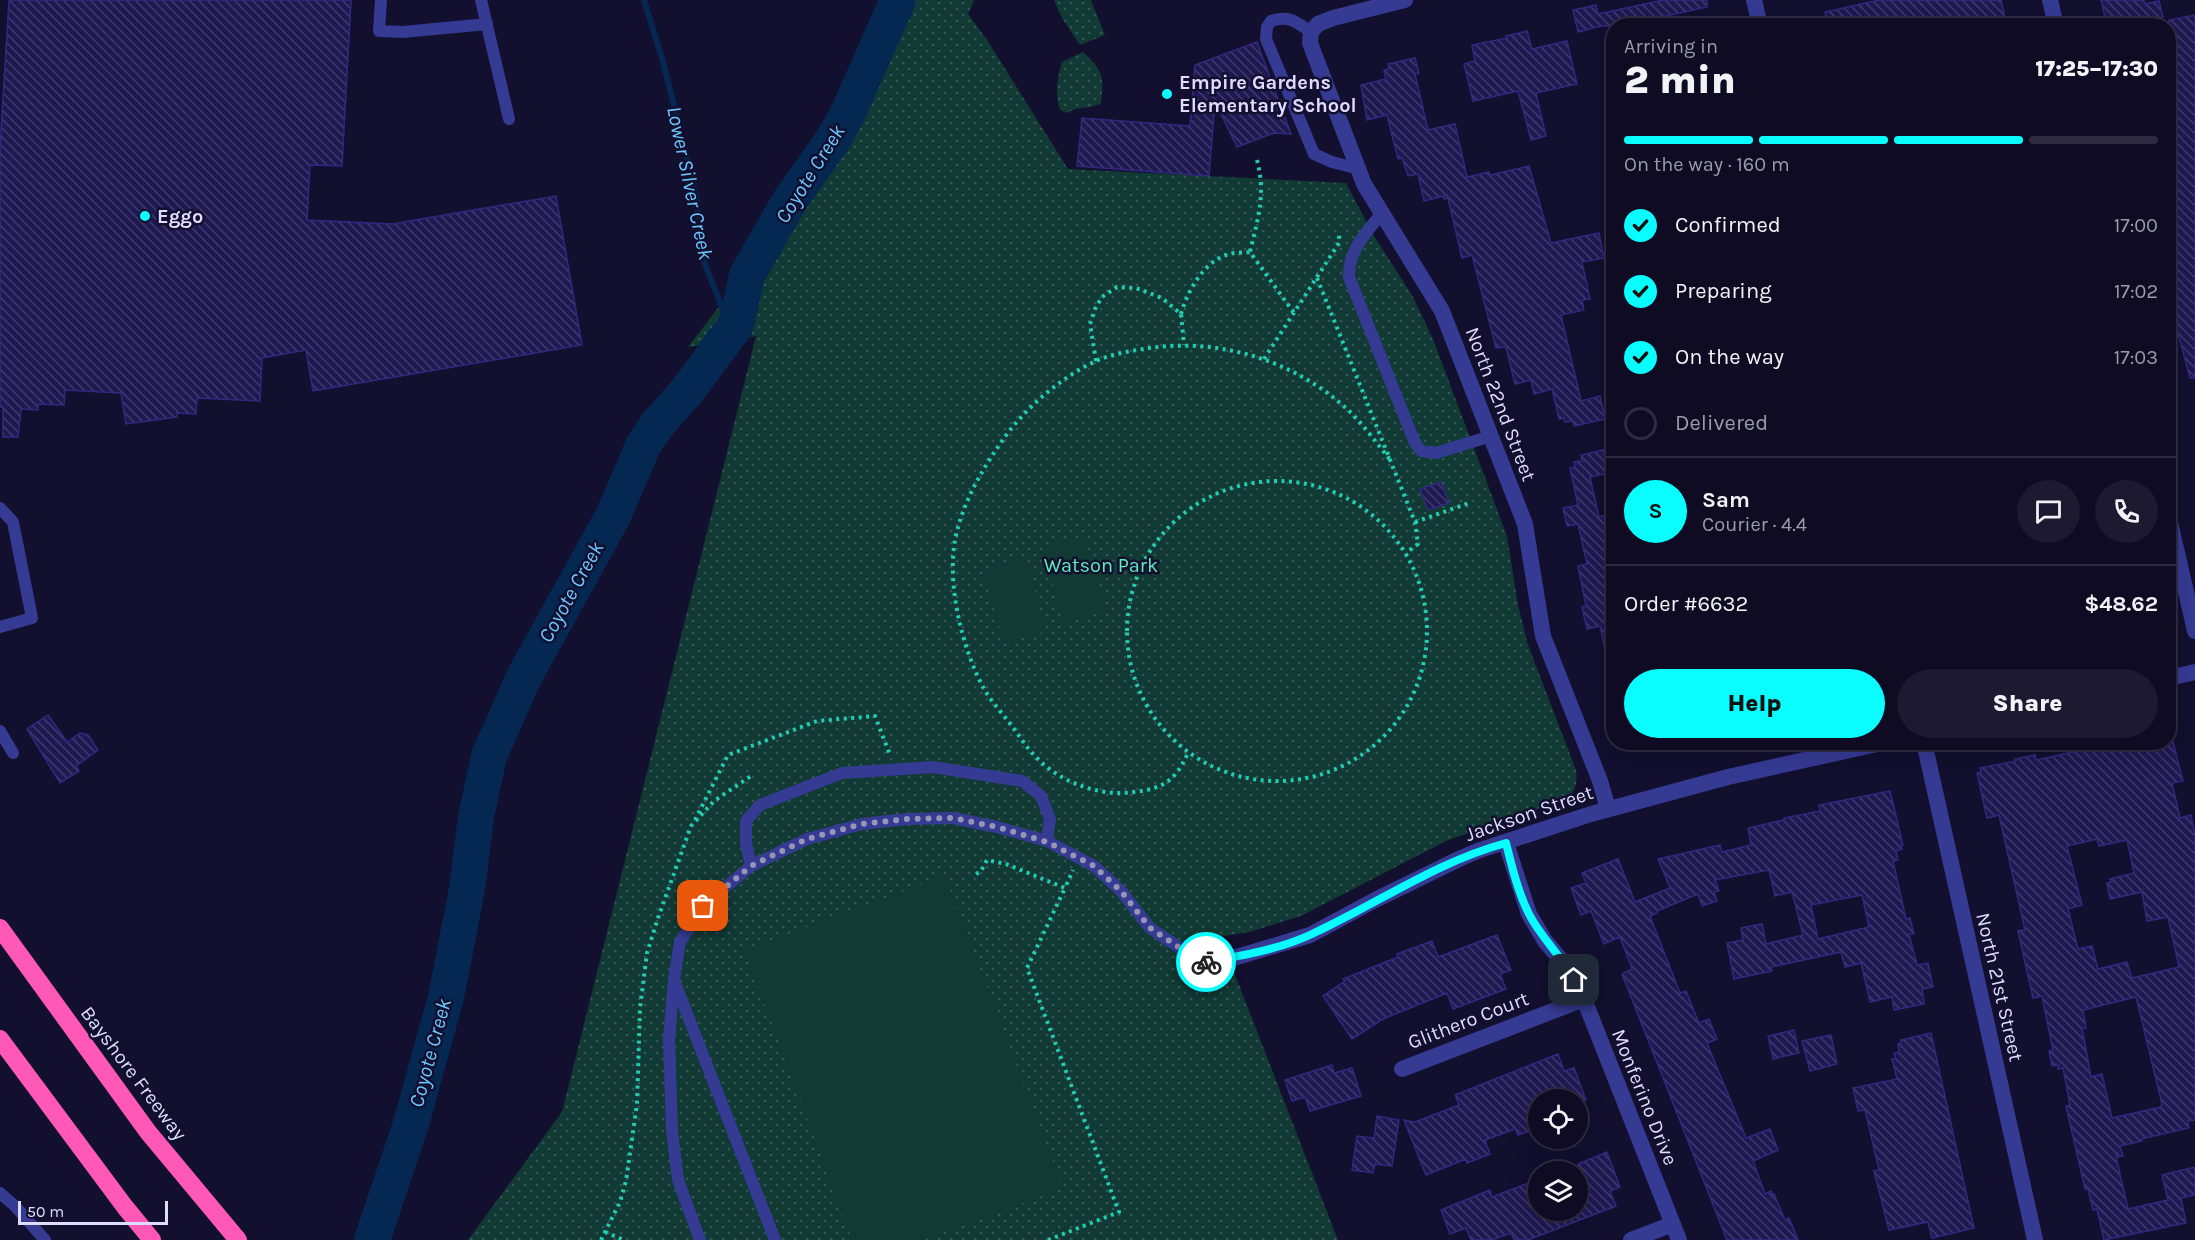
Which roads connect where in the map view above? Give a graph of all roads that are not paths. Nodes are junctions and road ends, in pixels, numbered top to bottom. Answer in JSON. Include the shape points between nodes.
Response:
{"nodes":[{"id":1,"x":381,"y":0,"type":"edge"},
{"id":2,"x":481,"y":0,"type":"edge"},
{"id":3,"x":1405,"y":0,"type":"edge"},
{"id":4,"x":1755,"y":0,"type":"edge"},
{"id":5,"x":2050,"y":0,"type":"edge"},
{"id":6,"x":1758,"y":18,"type":"edge"},
{"id":7,"x":2054,"y":18,"type":"edge"},
{"id":8,"x":487,"y":24,"type":"junction"},
{"id":9,"x":1311,"y":32,"type":"junction"},
{"id":10,"x":509,"y":119,"type":"dead end"},
{"id":11,"x":1359,"y":169,"type":"junction"},
{"id":12,"x":1381,"y":214,"type":"junction"},
{"id":13,"x":1491,"y":436,"type":"junction"},
{"id":14,"x":0,"y":508,"type":"edge"},
{"id":15,"x":2176,"y":548,"type":"edge"},
{"id":16,"x":0,"y":627,"type":"edge"},
{"id":17,"x":2195,"y":631,"type":"edge"},
{"id":18,"x":2195,"y":672,"type":"edge"},
{"id":19,"x":2176,"y":676,"type":"edge"},
{"id":20,"x":0,"y":731,"type":"edge"},
{"id":21,"x":1850,"y":750,"type":"edge"},
{"id":22,"x":1926,"y":750,"type":"edge"},
{"id":23,"x":13,"y":753,"type":"dead end"},
{"id":24,"x":1608,"y":808,"type":"junction"},
{"id":25,"x":1047,"y":842,"type":"junction"},
{"id":26,"x":1506,"y":843,"type":"junction"},
{"id":27,"x":751,"y":866,"type":"junction"},
{"id":28,"x":0,"y":928,"type":"edge"},
{"id":29,"x":1201,"y":962,"type":"junction"},
{"id":30,"x":674,"y":979,"type":"junction"},
{"id":31,"x":1202,"y":987,"type":"dead end"},
{"id":32,"x":1584,"y":999,"type":"junction"},
{"id":33,"x":0,"y":1039,"type":"edge"},
{"id":34,"x":1402,"y":1069,"type":"dead end"},
{"id":35,"x":0,"y":1193,"type":"edge"},
{"id":36,"x":1673,"y":1224,"type":"junction"},
{"id":37,"x":45,"y":1240,"type":"edge"},
{"id":38,"x":152,"y":1240,"type":"edge"},
{"id":39,"x":238,"y":1240,"type":"edge"},
{"id":40,"x":700,"y":1240,"type":"edge"},
{"id":41,"x":775,"y":1240,"type":"edge"},
{"id":42,"x":1632,"y":1240,"type":"edge"},
{"id":43,"x":1679,"y":1240,"type":"edge"},
{"id":44,"x":2036,"y":1240,"type":"edge"}],
"edges":[{"from":1,"to":8,"type":"lane","via":[[379,31]]},
{"from":2,"to":8,"type":"lane"},
{"from":3,"to":9,"type":"street","via":[[1333,18]]},
{"from":4,"to":6,"type":"street"},
{"from":5,"to":7,"type":"street"},
{"from":8,"to":10,"type":"lane"},
{"from":9,"to":11,"type":"street","name":"North 22nd Street","via":[[1310,43]]},
{"from":9,"to":11,"type":"lane","via":[[1293,19],[1282,17],[1271,21],[1266,39],[1314,154]]},
{"from":11,"to":12,"type":"street","name":"North 22nd Street"},
{"from":12,"to":13,"type":"street","name":"North 22nd Street","via":[[1442,311]]},
{"from":12,"to":13,"type":"lane","via":[[1352,255],[1349,277],[1415,443],[1421,451],[1436,453]]},
{"from":13,"to":24,"type":"street","name":"North 22nd Street","via":[[1525,524],[1543,636]]},
{"from":14,"to":16,"type":"lane","via":[[13,522],[32,618]]},
{"from":15,"to":17,"type":"street"},
{"from":18,"to":19,"type":"street"},
{"from":20,"to":23,"type":"lane"},
{"from":21,"to":24,"type":"street","name":"Jackson Street"},
{"from":22,"to":44,"type":"street","name":"North 21st Street"},
{"from":24,"to":26,"type":"street","name":"Jackson Street"},
{"from":25,"to":27,"type":"lane","via":[[953,818],[907,819],[862,824],[807,839]]},
{"from":25,"to":27,"type":"lane","via":[[1050,819],[1041,796],[1022,782],[933,767],[842,773],[760,805],[746,821]]},
{"from":25,"to":29,"type":"lane","via":[[1094,866],[1121,891],[1150,928]]},
{"from":26,"to":29,"type":"street","name":"Jackson Street","via":[[1437,869],[1310,935],[1237,957]]},
{"from":26,"to":32,"type":"street","name":"Monferino Drive","via":[[1529,914],[1567,967]]},
{"from":27,"to":30,"type":"lane","via":[[703,906],[680,942]]},
{"from":28,"to":39,"type":"highway","name":"Bayshore Freeway","via":[[148,1132]]},
{"from":29,"to":31,"type":"lane"},
{"from":30,"to":40,"type":"lane","via":[[669,1040],[672,1131],[678,1180]]},
{"from":30,"to":41,"type":"lane"},
{"from":32,"to":34,"type":"street","name":"Glithero Court"},
{"from":32,"to":36,"type":"street","name":"Monferino Drive"},
{"from":33,"to":38,"type":"highway"},
{"from":35,"to":37,"type":"lane"},
{"from":36,"to":42,"type":"street"},
{"from":36,"to":43,"type":"street","name":"Monferino Drive"}]}
